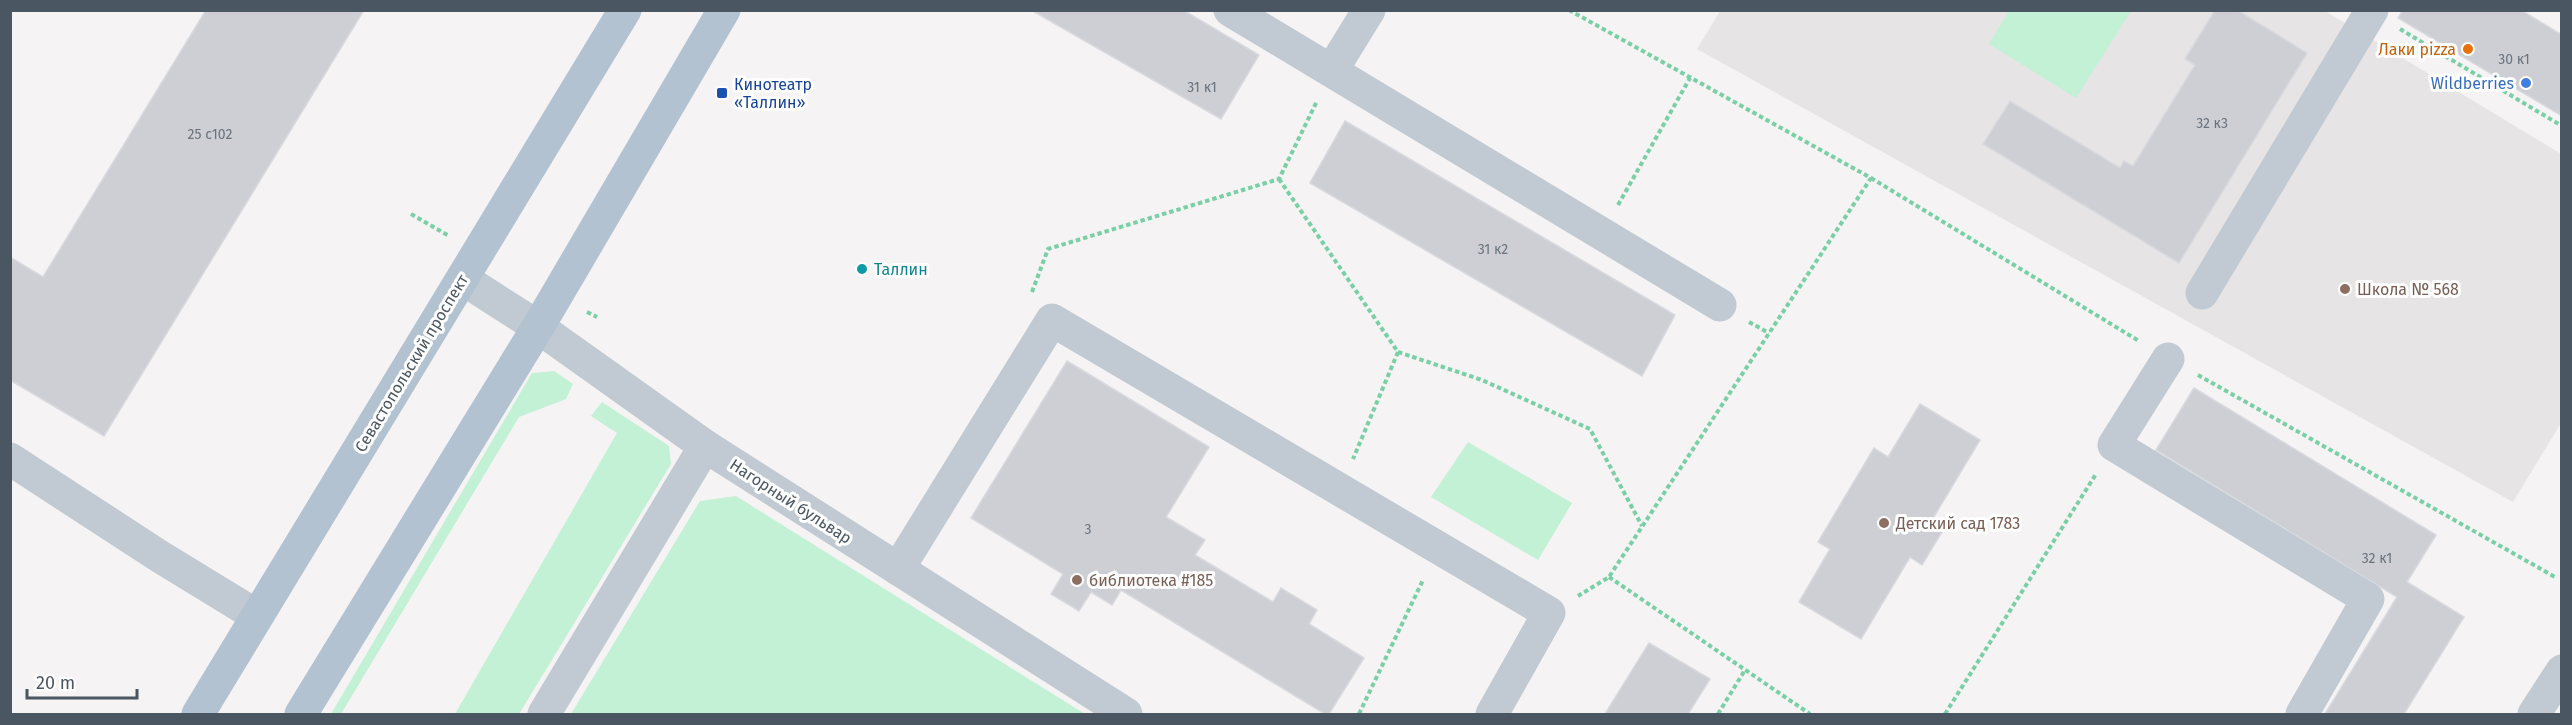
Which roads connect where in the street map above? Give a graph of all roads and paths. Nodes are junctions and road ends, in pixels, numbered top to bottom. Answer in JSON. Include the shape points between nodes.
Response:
{"nodes":[{"id":1,"x":625,"y":10,"type":"edge"},
{"id":2,"x":724,"y":10,"type":"edge"},
{"id":3,"x":1230,"y":10,"type":"edge"},
{"id":4,"x":1369,"y":10,"type":"edge"},
{"id":5,"x":1569,"y":10,"type":"edge"},
{"id":6,"x":2372,"y":11,"type":"edge"},
{"id":7,"x":1332,"y":70,"type":"junction"},
{"id":8,"x":1690,"y":78,"type":"junction"},
{"id":9,"x":2562,"y":126,"type":"edge"},
{"id":10,"x":1871,"y":178,"type":"junction"},
{"id":11,"x":1279,"y":179,"type":"junction"},
{"id":12,"x":1602,"y":233,"type":"junction"},
{"id":13,"x":463,"y":279,"type":"junction"},
{"id":14,"x":2202,"y":293,"type":"dead end"},
{"id":15,"x":1720,"y":305,"type":"dead end"},
{"id":16,"x":1052,"y":320,"type":"junction"},
{"id":17,"x":538,"y":327,"type":"junction"},
{"id":18,"x":1398,"y":352,"type":"junction"},
{"id":19,"x":2168,"y":359,"type":"junction"},
{"id":20,"x":2114,"y":445,"type":"junction"},
{"id":21,"x":705,"y":446,"type":"junction"},
{"id":22,"x":10,"y":459,"type":"edge"},
{"id":23,"x":1340,"y":490,"type":"junction"},
{"id":24,"x":1642,"y":526,"type":"junction"},
{"id":25,"x":1438,"y":548,"type":"junction"},
{"id":26,"x":898,"y":569,"type":"junction"},
{"id":27,"x":2555,"y":577,"type":"dead end"},
{"id":28,"x":256,"y":616,"type":"junction"},
{"id":29,"x":1745,"y":670,"type":"junction"},
{"id":30,"x":2562,"y":671,"type":"edge"},
{"id":31,"x":198,"y":714,"type":"edge"},
{"id":32,"x":301,"y":714,"type":"edge"},
{"id":33,"x":546,"y":714,"type":"edge"},
{"id":34,"x":1126,"y":714,"type":"edge"},
{"id":35,"x":1359,"y":714,"type":"edge"},
{"id":36,"x":1492,"y":714,"type":"edge"},
{"id":37,"x":1718,"y":714,"type":"edge"},
{"id":38,"x":1810,"y":714,"type":"edge"},
{"id":39,"x":1945,"y":714,"type":"edge"},
{"id":40,"x":2302,"y":714,"type":"edge"},
{"id":41,"x":2534,"y":714,"type":"edge"}],
"edges":[{"from":1,"to":13,"type":"main road","name":"Севастопольский проспект"},
{"from":2,"to":17,"type":"main road"},
{"from":3,"to":7,"type":"street"},
{"from":4,"to":7,"type":"street"},
{"from":5,"to":8,"type":"path"},
{"from":6,"to":9,"type":"path"},
{"from":6,"to":14,"type":"street"},
{"from":7,"to":11,"type":"path"},
{"from":7,"to":12,"type":"street"},
{"from":8,"to":10,"type":"path"},
{"from":8,"to":12,"type":"path"},
{"from":10,"to":19,"type":"path"},
{"from":10,"to":24,"type":"path"},
{"from":11,"to":16,"type":"path","via":[[1048,249],[1029,301]]},
{"from":11,"to":18,"type":"path"},
{"from":12,"to":15,"type":"street"},
{"from":13,"to":17,"type":"street","name":"Нагорный бульвар"},
{"from":13,"to":28,"type":"main road","name":"Севастопольский проспект"},
{"from":16,"to":23,"type":"street"},
{"from":16,"to":26,"type":"street"},
{"from":17,"to":21,"type":"street","name":"Нагорный бульвар"},
{"from":17,"to":32,"type":"main road"},
{"from":18,"to":23,"type":"path"},
{"from":18,"to":24,"type":"path","via":[[1482,380],[1590,429]]},
{"from":19,"to":20,"type":"street"},
{"from":19,"to":27,"type":"path"},
{"from":20,"to":39,"type":"path"},
{"from":20,"to":40,"type":"street","via":[[2368,599]]},
{"from":21,"to":26,"type":"street","name":"Нагорный бульвар"},
{"from":21,"to":33,"type":"street"},
{"from":22,"to":28,"type":"street"},
{"from":23,"to":25,"type":"street"},
{"from":24,"to":29,"type":"path","via":[[1609,577]]},
{"from":25,"to":35,"type":"path"},
{"from":25,"to":36,"type":"street","via":[[1549,613]]},
{"from":26,"to":34,"type":"street","name":"Нагорный бульвар"},
{"from":28,"to":31,"type":"main road","name":"Севастопольский проспект"},
{"from":29,"to":37,"type":"path"},
{"from":29,"to":38,"type":"path"},
{"from":30,"to":41,"type":"street"}]}
